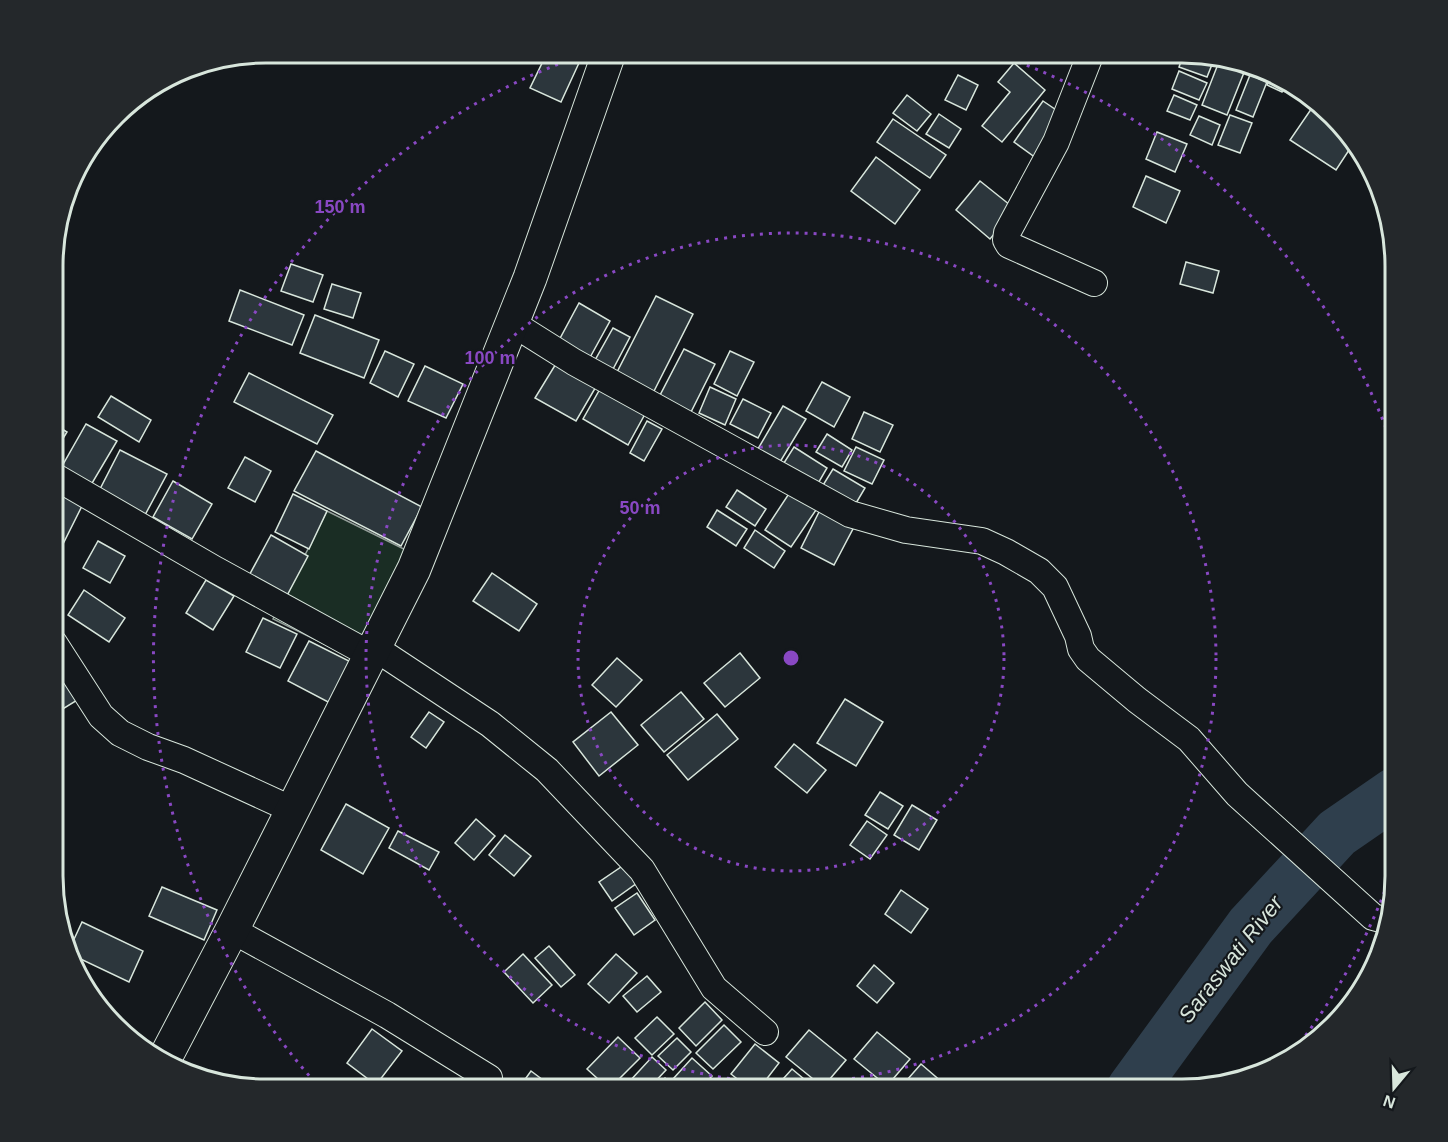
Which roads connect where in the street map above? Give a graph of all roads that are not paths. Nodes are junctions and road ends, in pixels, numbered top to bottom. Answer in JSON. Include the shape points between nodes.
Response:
{"nodes":[{"id":1,"x":606,"y":63,"type":"edge"},
{"id":2,"x":1087,"y":63,"type":"edge"},
{"id":3,"x":1094,"y":283,"type":"dead end"},
{"id":4,"x":512,"y":323,"type":"junction"},
{"id":5,"x":63,"y":481,"type":"edge"},
{"id":6,"x":373,"y":651,"type":"junction"},
{"id":7,"x":63,"y":657,"type":"edge"},
{"id":8,"x":293,"y":810,"type":"junction"},
{"id":9,"x":1380,"y":919,"type":"edge"},
{"id":10,"x":232,"y":930,"type":"junction"},
{"id":11,"x":765,"y":1032,"type":"dead end"},
{"id":12,"x":168,"y":1053,"type":"edge"},
{"id":13,"x":489,"y":1078,"type":"dead end"}],
"edges":[{"from":1,"to":4,"type":"main road"},
{"from":2,"to":3,"type":"street","via":[[1056,142],[1006,240],[1009,245]]},
{"from":4,"to":6,"type":"main road","via":[[419,558]]},
{"from":4,"to":9,"type":"street","via":[[574,362],[850,514],[906,530],[982,541],[1039,571],[1055,587],[1089,659],[1189,739],[1237,794],[1373,917]]},
{"from":5,"to":6,"type":"street","via":[[216,570]]},
{"from":6,"to":8,"type":"main road"},
{"from":6,"to":11,"type":"street","via":[[490,724],[547,770],[642,870],[714,988]]},
{"from":7,"to":8,"type":"street","via":[[101,716],[120,733]]},
{"from":8,"to":10,"type":"main road"},
{"from":10,"to":12,"type":"main road"},
{"from":10,"to":13,"type":"street","via":[[387,1015]]}]}
